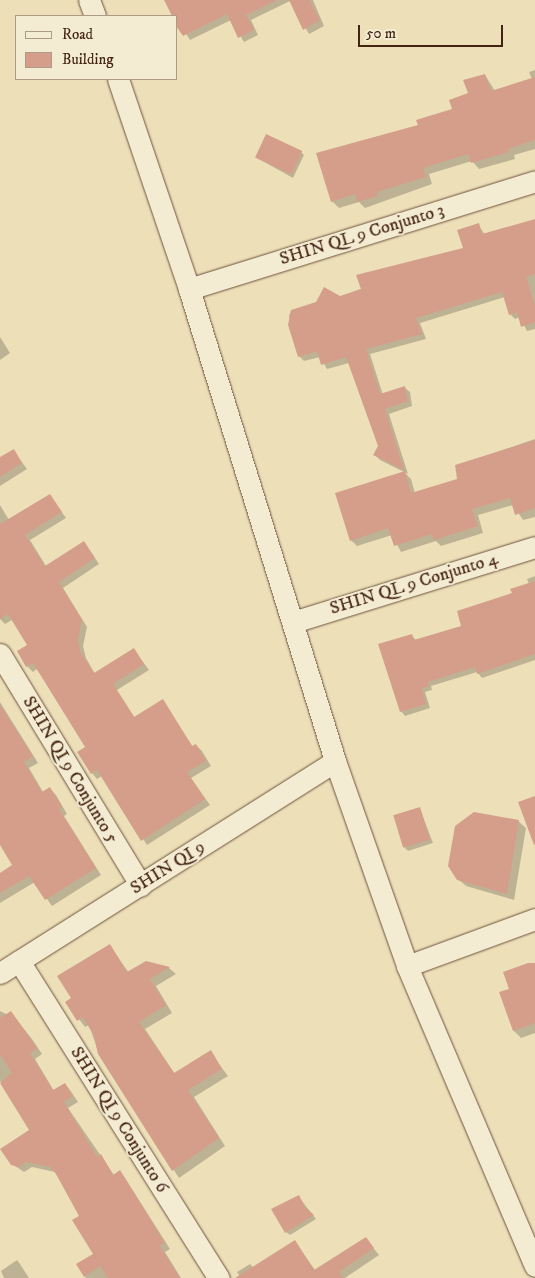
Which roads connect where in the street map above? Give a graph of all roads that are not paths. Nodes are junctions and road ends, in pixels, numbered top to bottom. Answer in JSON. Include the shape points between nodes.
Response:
{"nodes":[{"id":1,"x":88,"y":0,"type":"edge"},
{"id":2,"x":95,"y":15,"type":"edge"},
{"id":3,"x":118,"y":80,"type":"edge"},
{"id":4,"x":535,"y":181,"type":"edge"},
{"id":5,"x":189,"y":289,"type":"junction"},
{"id":6,"x":535,"y":547,"type":"edge"},
{"id":7,"x":293,"y":622,"type":"junction"},
{"id":8,"x":0,"y":654,"type":"edge"},
{"id":9,"x":335,"y":761,"type":"junction"},
{"id":10,"x":141,"y":886,"type":"junction"},
{"id":11,"x":535,"y":919,"type":"edge"},
{"id":12,"x":19,"y":961,"type":"junction"},
{"id":13,"x":407,"y":966,"type":"junction"},
{"id":14,"x":0,"y":973,"type":"edge"},
{"id":15,"x":535,"y":1266,"type":"edge"},
{"id":16,"x":219,"y":1278,"type":"edge"}],
"edges":[{"from":1,"to":2,"type":"street"},
{"from":3,"to":5,"type":"street"},
{"from":4,"to":5,"type":"street","name":"SHIN QL 9 Conjunto 3"},
{"from":5,"to":7,"type":"street"},
{"from":6,"to":7,"type":"street","name":"SHIN QL 9 Conjunto 4"},
{"from":7,"to":9,"type":"street"},
{"from":8,"to":10,"type":"street","name":"SHIN QI 9 Conjunto 5"},
{"from":9,"to":10,"type":"street","name":"SHIN QI 9"},
{"from":9,"to":13,"type":"street"},
{"from":10,"to":12,"type":"street","name":"SHIN QI 9"},
{"from":11,"to":13,"type":"street"},
{"from":12,"to":14,"type":"street","name":"SHIN QI 9"},
{"from":12,"to":16,"type":"street","name":"SHIN QI 9 Conjunto 6"},
{"from":13,"to":15,"type":"street"}]}
